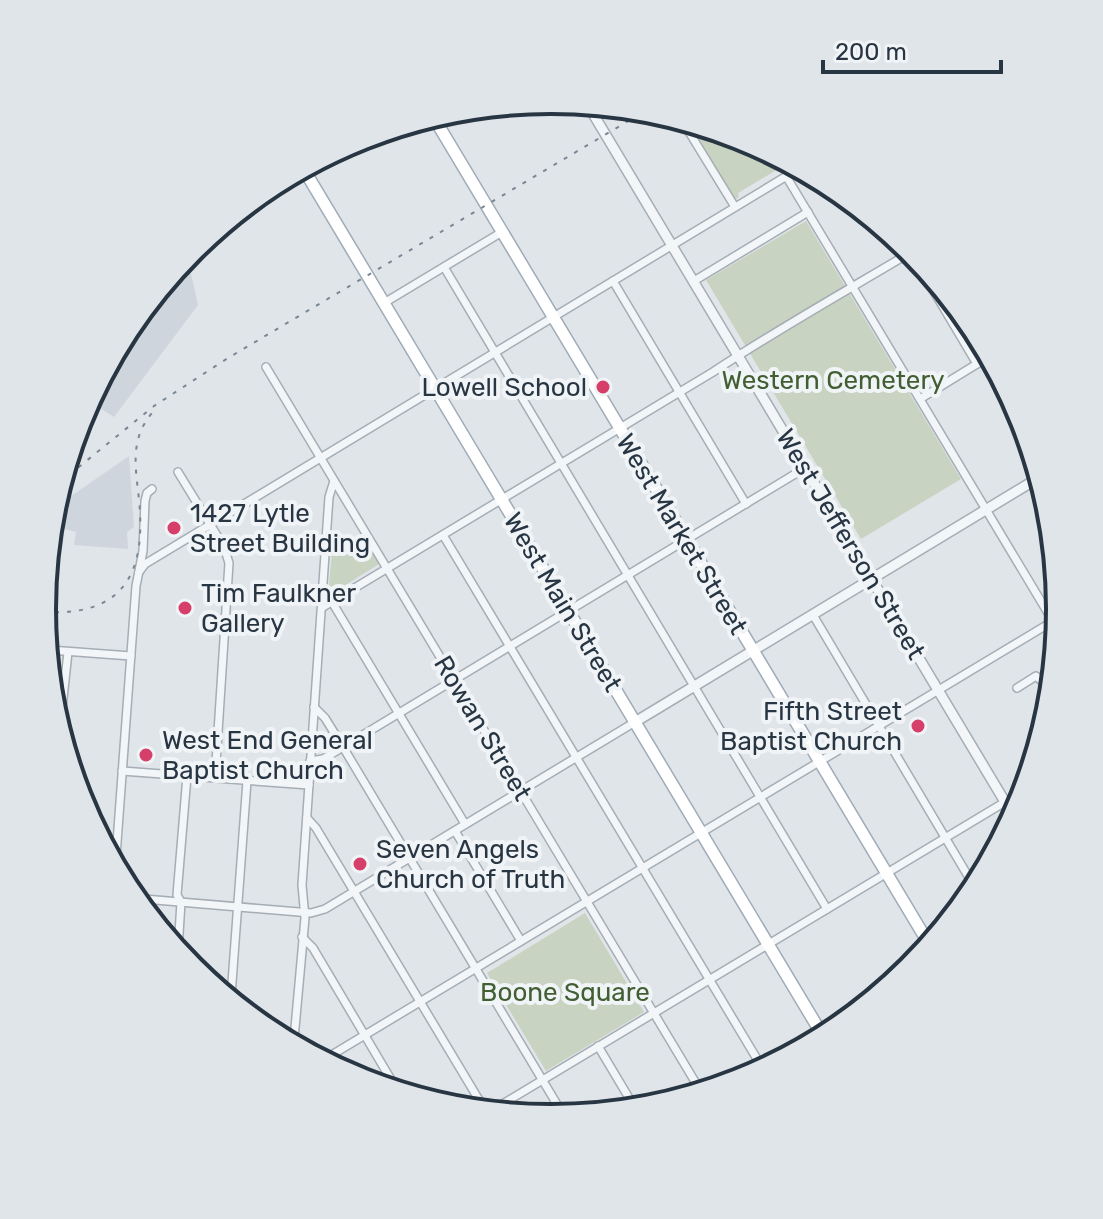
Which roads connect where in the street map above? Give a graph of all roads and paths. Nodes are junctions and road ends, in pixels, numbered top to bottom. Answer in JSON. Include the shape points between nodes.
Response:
{"nodes":[{"id":1,"x":594,"y":116,"type":"edge"},
{"id":2,"x":440,"y":127,"type":"edge"},
{"id":3,"x":690,"y":134,"type":"edge"},
{"id":4,"x":789,"y":174,"type":"edge"},
{"id":5,"x":786,"y":176,"type":"junction"},
{"id":6,"x":309,"y":177,"type":"edge"},
{"id":7,"x":735,"y":207,"type":"junction"},
{"id":8,"x":808,"y":212,"type":"junction"},
{"id":9,"x":502,"y":232,"type":"junction"},
{"id":10,"x":671,"y":247,"type":"junction"},
{"id":11,"x":899,"y":257,"type":"edge"},
{"id":12,"x":444,"y":267,"type":"junction"},
{"id":13,"x":613,"y":281,"type":"junction"},
{"id":14,"x":694,"y":281,"type":"junction"},
{"id":15,"x":852,"y":287,"type":"junction"},
{"id":16,"x":384,"y":303,"type":"junction"},
{"id":17,"x":552,"y":317,"type":"junction"},
{"id":18,"x":495,"y":352,"type":"junction"},
{"id":19,"x":738,"y":355,"type":"junction"},
{"id":20,"x":981,"y":362,"type":"edge"},
{"id":21,"x":266,"y":367,"type":"dead end"},
{"id":22,"x":434,"y":388,"type":"junction"},
{"id":23,"x":679,"y":392,"type":"junction"},
{"id":24,"x":920,"y":399,"type":"junction"},
{"id":25,"x":620,"y":428,"type":"junction"},
{"id":26,"x":321,"y":458,"type":"junction"},
{"id":27,"x":561,"y":464,"type":"junction"},
{"id":28,"x":805,"y":468,"type":"junction"},
{"id":29,"x":178,"y":472,"type":"dead end"},
{"id":30,"x":334,"y":481,"type":"junction"},
{"id":31,"x":1030,"y":483,"type":"edge"},
{"id":32,"x":152,"y":489,"type":"dead end"},
{"id":33,"x":502,"y":500,"type":"junction"},
{"id":34,"x":746,"y":504,"type":"junction"},
{"id":35,"x":987,"y":510,"type":"junction"},
{"id":36,"x":210,"y":524,"type":"junction"},
{"id":37,"x":443,"y":535,"type":"junction"},
{"id":38,"x":686,"y":539,"type":"junction"},
{"id":39,"x":388,"y":569,"type":"junction"},
{"id":40,"x":139,"y":572,"type":"junction"},
{"id":41,"x":628,"y":575,"type":"junction"},
{"id":42,"x":872,"y":579,"type":"junction"},
{"id":43,"x":332,"y":602,"type":"junction"},
{"id":44,"x":1047,"y":606,"type":"edge"},
{"id":45,"x":323,"y":607,"type":"junction"},
{"id":46,"x":569,"y":611,"type":"junction"},
{"id":47,"x":813,"y":615,"type":"junction"},
{"id":48,"x":1046,"y":628,"type":"edge"},
{"id":49,"x":510,"y":646,"type":"junction"},
{"id":50,"x":58,"y":651,"type":"edge"},
{"id":51,"x":753,"y":651,"type":"junction"},
{"id":52,"x":68,"y":652,"type":"junction"},
{"id":53,"x":131,"y":656,"type":"junction"},
{"id":54,"x":454,"y":680,"type":"junction"},
{"id":55,"x":1042,"y":681,"type":"edge"},
{"id":56,"x":694,"y":686,"type":"junction"},
{"id":57,"x":1017,"y":688,"type":"dead end"},
{"id":58,"x":938,"y":690,"type":"junction"},
{"id":59,"x":64,"y":693,"type":"edge"},
{"id":60,"x":314,"y":707,"type":"junction"},
{"id":61,"x":399,"y":713,"type":"junction"},
{"id":62,"x":635,"y":722,"type":"junction"},
{"id":63,"x":879,"y":726,"type":"junction"},
{"id":64,"x":343,"y":747,"type":"junction"},
{"id":65,"x":576,"y":758,"type":"junction"},
{"id":66,"x":310,"y":761,"type":"junction"},
{"id":67,"x":819,"y":762,"type":"junction"},
{"id":68,"x":122,"y":771,"type":"junction"},
{"id":69,"x":187,"y":776,"type":"junction"},
{"id":70,"x":215,"y":778,"type":"junction"},
{"id":71,"x":247,"y":781,"type":"junction"},
{"id":72,"x":309,"y":785,"type":"junction"},
{"id":73,"x":521,"y":791,"type":"junction"},
{"id":74,"x":760,"y":797,"type":"junction"},
{"id":75,"x":1005,"y":802,"type":"junction"},
{"id":76,"x":1007,"y":805,"type":"edge"},
{"id":77,"x":307,"y":818,"type":"junction"},
{"id":78,"x":465,"y":824,"type":"junction"},
{"id":79,"x":455,"y":831,"type":"junction"},
{"id":80,"x":701,"y":833,"type":"junction"},
{"id":81,"x":945,"y":838,"type":"junction"},
{"id":82,"x":116,"y":845,"type":"edge"},
{"id":83,"x":410,"y":858,"type":"junction"},
{"id":84,"x":642,"y":868,"type":"junction"},
{"id":85,"x":886,"y":873,"type":"junction"},
{"id":86,"x":968,"y":877,"type":"edge"},
{"id":87,"x":354,"y":891,"type":"junction"},
{"id":88,"x":150,"y":899,"type":"edge"},
{"id":89,"x":181,"y":902,"type":"junction"},
{"id":90,"x":587,"y":902,"type":"junction"},
{"id":91,"x":238,"y":906,"type":"junction"},
{"id":92,"x":827,"y":909,"type":"junction"},
{"id":93,"x":303,"y":912,"type":"junction"},
{"id":94,"x":179,"y":936,"type":"edge"},
{"id":95,"x":924,"y":936,"type":"edge"},
{"id":96,"x":302,"y":937,"type":"junction"},
{"id":97,"x":521,"y":941,"type":"junction"},
{"id":98,"x":768,"y":944,"type":"junction"},
{"id":99,"x":476,"y":969,"type":"junction"},
{"id":100,"x":709,"y":980,"type":"junction"},
{"id":101,"x":232,"y":988,"type":"edge"},
{"id":102,"x":420,"y":1003,"type":"junction"},
{"id":103,"x":653,"y":1013,"type":"junction"},
{"id":104,"x":818,"y":1027,"type":"edge"},
{"id":105,"x":294,"y":1033,"type":"edge"},
{"id":106,"x":365,"y":1035,"type":"junction"},
{"id":107,"x":598,"y":1046,"type":"junction"},
{"id":108,"x":333,"y":1054,"type":"edge"},
{"id":109,"x":757,"y":1060,"type":"edge"},
{"id":110,"x":390,"y":1078,"type":"edge"},
{"id":111,"x":542,"y":1080,"type":"junction"},
{"id":112,"x":695,"y":1084,"type":"edge"},
{"id":113,"x":479,"y":1099,"type":"edge"},
{"id":114,"x":629,"y":1099,"type":"edge"},
{"id":115,"x":505,"y":1103,"type":"edge"},
{"id":116,"x":557,"y":1105,"type":"edge"}],
"edges":[{"from":1,"to":10,"type":"street","name":"West Jefferson Street"},
{"from":2,"to":9,"type":"main road","name":"West Market Street"},
{"from":3,"to":7,"type":"street"},
{"from":4,"to":5,"type":"street"},
{"from":5,"to":7,"type":"street"},
{"from":5,"to":8,"type":"street"},
{"from":6,"to":16,"type":"main road","name":"West Main Street"},
{"from":7,"to":10,"type":"street"},
{"from":8,"to":14,"type":"street"},
{"from":8,"to":15,"type":"street"},
{"from":9,"to":12,"type":"street"},
{"from":9,"to":17,"type":"main road","name":"West Market Street"},
{"from":10,"to":13,"type":"street"},
{"from":10,"to":14,"type":"street","name":"West Jefferson Street"},
{"from":11,"to":15,"type":"street"},
{"from":12,"to":16,"type":"street"},
{"from":12,"to":18,"type":"street"},
{"from":13,"to":17,"type":"street"},
{"from":13,"to":23,"type":"street"},
{"from":14,"to":19,"type":"street","name":"West Jefferson Street"},
{"from":15,"to":19,"type":"street"},
{"from":15,"to":24,"type":"street"},
{"from":16,"to":22,"type":"main road","name":"West Main Street"},
{"from":17,"to":18,"type":"street"},
{"from":17,"to":25,"type":"main road","name":"West Market Street"},
{"from":18,"to":22,"type":"street"},
{"from":18,"to":27,"type":"street"},
{"from":19,"to":23,"type":"street"},
{"from":19,"to":28,"type":"street","name":"West Jefferson Street"},
{"from":20,"to":24,"type":"street"},
{"from":21,"to":26,"type":"street","name":"Rowan Street"},
{"from":22,"to":26,"type":"street"},
{"from":22,"to":33,"type":"main road","name":"West Main Street"},
{"from":23,"to":25,"type":"street"},
{"from":23,"to":34,"type":"street"},
{"from":24,"to":35,"type":"street"},
{"from":25,"to":27,"type":"street"},
{"from":25,"to":38,"type":"main road","name":"West Market Street"},
{"from":26,"to":30,"type":"street","name":"Rowan Street"},
{"from":26,"to":36,"type":"street"},
{"from":27,"to":33,"type":"street"},
{"from":27,"to":41,"type":"street"},
{"from":28,"to":34,"type":"street"},
{"from":28,"to":42,"type":"street","name":"West Jefferson Street"},
{"from":29,"to":36,"type":"street"},
{"from":30,"to":39,"type":"street","name":"Rowan Street"},
{"from":30,"to":45,"type":"street"},
{"from":31,"to":35,"type":"street"},
{"from":32,"to":40,"type":"street","via":[[145,501]]},
{"from":33,"to":37,"type":"street"},
{"from":33,"to":46,"type":"main road","name":"West Main Street"},
{"from":34,"to":38,"type":"street"},
{"from":35,"to":42,"type":"street"},
{"from":35,"to":44,"type":"street"},
{"from":36,"to":40,"type":"street"},
{"from":36,"to":70,"type":"street","via":[[226,551],[230,573]]},
{"from":37,"to":39,"type":"street"},
{"from":37,"to":49,"type":"street"},
{"from":38,"to":41,"type":"street"},
{"from":38,"to":51,"type":"main road","name":"West Market Street"},
{"from":39,"to":43,"type":"street"},
{"from":39,"to":54,"type":"street","name":"Rowan Street"},
{"from":40,"to":53,"type":"street"},
{"from":41,"to":46,"type":"street"},
{"from":41,"to":56,"type":"street"},
{"from":42,"to":47,"type":"street"},
{"from":42,"to":58,"type":"street","name":"West Jefferson Street"},
{"from":43,"to":45,"type":"street"},
{"from":43,"to":61,"type":"street"},
{"from":45,"to":60,"type":"street"},
{"from":46,"to":49,"type":"street"},
{"from":46,"to":62,"type":"main road","name":"West Main Street"},
{"from":47,"to":51,"type":"street"},
{"from":47,"to":63,"type":"street"},
{"from":48,"to":58,"type":"street"},
{"from":49,"to":54,"type":"street"},
{"from":49,"to":65,"type":"street"},
{"from":50,"to":52,"type":"street"},
{"from":51,"to":56,"type":"street"},
{"from":51,"to":67,"type":"main road","name":"West Market Street"},
{"from":52,"to":53,"type":"street"},
{"from":52,"to":59,"type":"street"},
{"from":53,"to":68,"type":"street"},
{"from":54,"to":61,"type":"street"},
{"from":54,"to":73,"type":"street","name":"Rowan Street"},
{"from":55,"to":57,"type":"street","via":[[1036,676]]},
{"from":56,"to":62,"type":"street"},
{"from":56,"to":74,"type":"street"},
{"from":58,"to":63,"type":"street"},
{"from":58,"to":75,"type":"street","name":"West Jefferson Street"},
{"from":60,"to":64,"type":"street"},
{"from":60,"to":66,"type":"street"},
{"from":61,"to":64,"type":"street"},
{"from":61,"to":78,"type":"street"},
{"from":62,"to":65,"type":"street"},
{"from":62,"to":80,"type":"main road","name":"West Main Street"},
{"from":63,"to":67,"type":"street"},
{"from":63,"to":81,"type":"street"},
{"from":64,"to":66,"type":"street"},
{"from":64,"to":83,"type":"street"},
{"from":65,"to":73,"type":"street"},
{"from":65,"to":84,"type":"street"},
{"from":66,"to":72,"type":"street"},
{"from":67,"to":74,"type":"street"},
{"from":67,"to":85,"type":"main road","name":"West Market Street"},
{"from":68,"to":69,"type":"street"},
{"from":68,"to":82,"type":"street"},
{"from":69,"to":70,"type":"street"},
{"from":69,"to":89,"type":"street","via":[[177,895]]},
{"from":70,"to":71,"type":"street"},
{"from":71,"to":72,"type":"street"},
{"from":71,"to":91,"type":"street"},
{"from":72,"to":77,"type":"street"},
{"from":73,"to":78,"type":"street"},
{"from":73,"to":90,"type":"street","name":"Rowan Street"},
{"from":74,"to":80,"type":"street"},
{"from":74,"to":92,"type":"street"},
{"from":75,"to":76,"type":"street","name":"West Jefferson Street"},
{"from":75,"to":81,"type":"street"},
{"from":77,"to":87,"type":"street"},
{"from":77,"to":93,"type":"street"},
{"from":78,"to":79,"type":"street"},
{"from":79,"to":83,"type":"street"},
{"from":79,"to":97,"type":"street"},
{"from":80,"to":84,"type":"street"},
{"from":80,"to":98,"type":"main road","name":"West Main Street"},
{"from":81,"to":85,"type":"street"},
{"from":81,"to":86,"type":"street"},
{"from":83,"to":87,"type":"street"},
{"from":83,"to":99,"type":"street"},
{"from":84,"to":90,"type":"street"},
{"from":84,"to":100,"type":"street"},
{"from":85,"to":92,"type":"street"},
{"from":85,"to":95,"type":"main road","name":"West Market Street"},
{"from":87,"to":93,"type":"street","via":[[325,909]]},
{"from":87,"to":102,"type":"street"},
{"from":88,"to":89,"type":"street"},
{"from":89,"to":91,"type":"street"},
{"from":89,"to":94,"type":"street"},
{"from":90,"to":97,"type":"street"},
{"from":90,"to":103,"type":"street","name":"Rowan Street"},
{"from":91,"to":93,"type":"street"},
{"from":91,"to":101,"type":"street"},
{"from":92,"to":98,"type":"street"},
{"from":93,"to":96,"type":"street"},
{"from":96,"to":105,"type":"street"},
{"from":96,"to":106,"type":"street"},
{"from":97,"to":99,"type":"street"},
{"from":98,"to":100,"type":"street"},
{"from":98,"to":104,"type":"main road","name":"West Main Street"},
{"from":99,"to":102,"type":"street"},
{"from":99,"to":111,"type":"street"},
{"from":100,"to":103,"type":"street"},
{"from":100,"to":109,"type":"street"},
{"from":102,"to":106,"type":"street"},
{"from":102,"to":113,"type":"street"},
{"from":103,"to":107,"type":"street"},
{"from":103,"to":112,"type":"street","name":"Rowan Street"},
{"from":106,"to":108,"type":"street"},
{"from":106,"to":110,"type":"street"},
{"from":107,"to":111,"type":"street"},
{"from":107,"to":114,"type":"street"},
{"from":111,"to":115,"type":"street"},
{"from":111,"to":116,"type":"street"}]}
